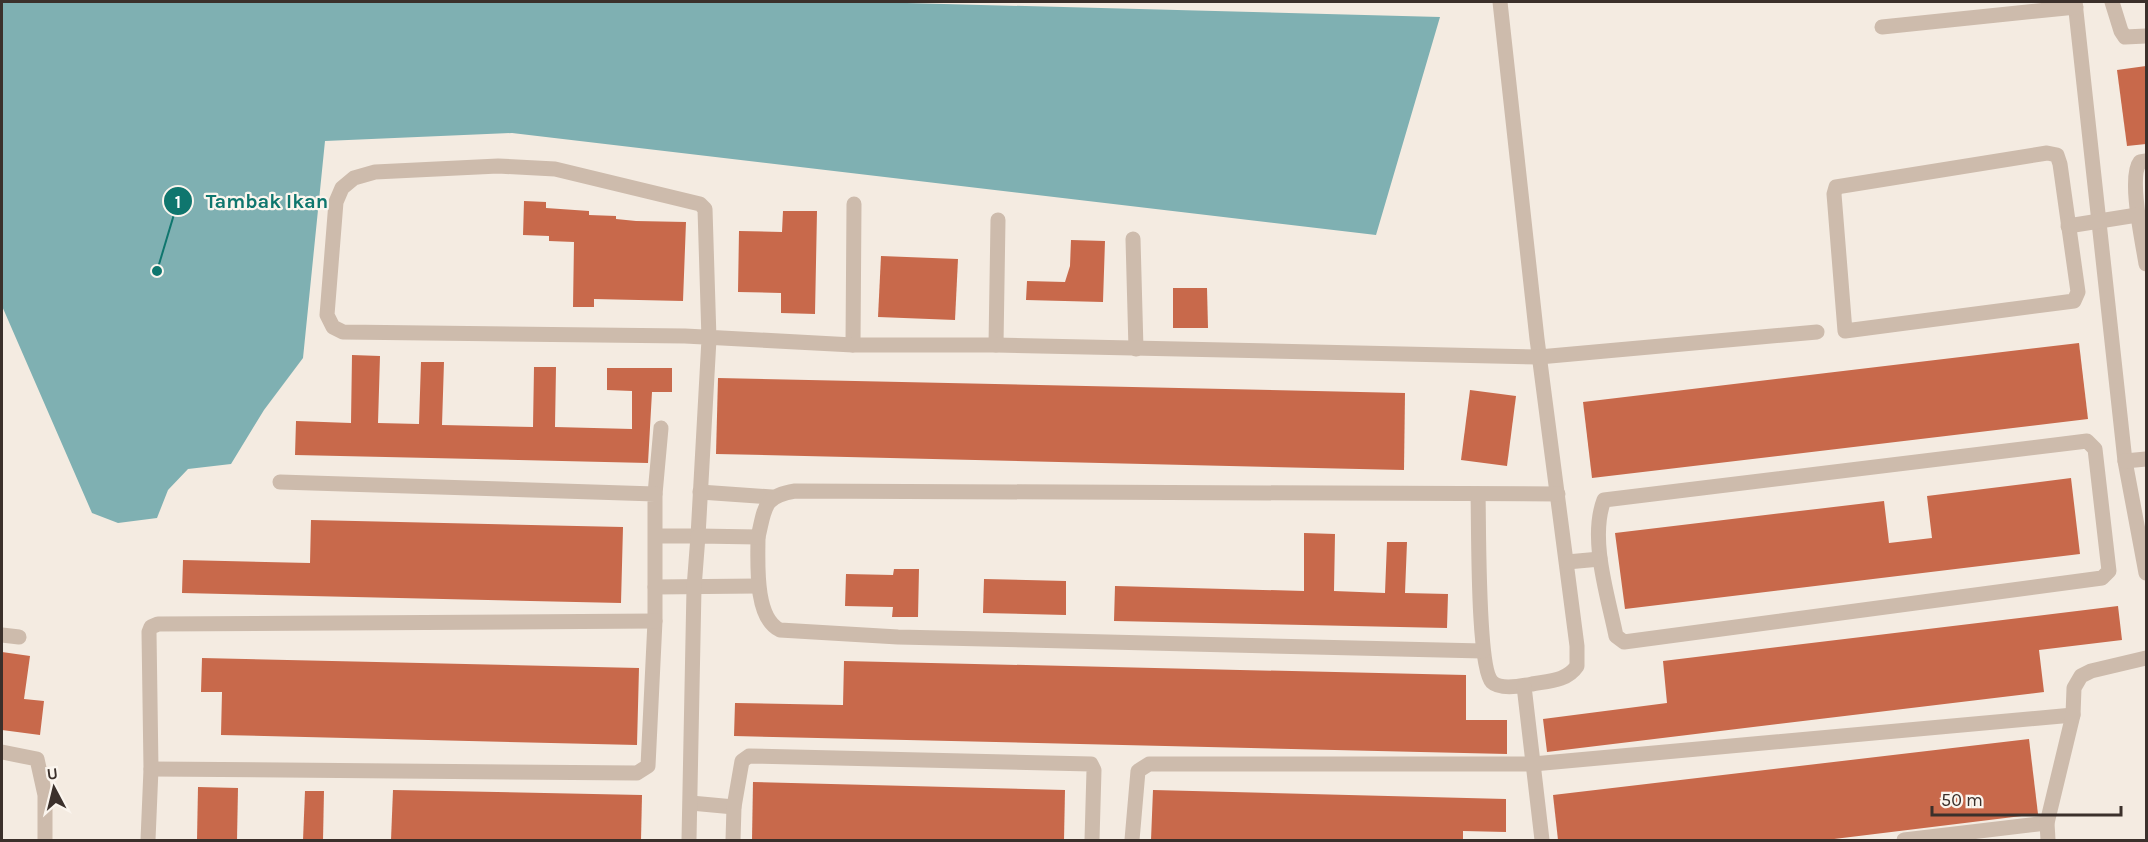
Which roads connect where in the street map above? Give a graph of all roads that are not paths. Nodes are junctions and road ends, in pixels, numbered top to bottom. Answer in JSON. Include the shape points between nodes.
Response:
{"nodes":[{"id":1,"x":1500,"y":2,"type":"edge"},
{"id":2,"x":2112,"y":2,"type":"edge"},
{"id":3,"x":2076,"y":4,"type":"edge"},
{"id":4,"x":1882,"y":27,"type":"dead end"},
{"id":5,"x":2146,"y":36,"type":"edge"},
{"id":6,"x":2146,"y":162,"type":"edge"},
{"id":7,"x":854,"y":204,"type":"dead end"},
{"id":8,"x":2137,"y":215,"type":"junction"},
{"id":9,"x":998,"y":220,"type":"dead end"},
{"id":10,"x":2099,"y":220,"type":"junction"},
{"id":11,"x":2068,"y":226,"type":"junction"},
{"id":12,"x":1133,"y":240,"type":"dead end"},
{"id":13,"x":2146,"y":264,"type":"edge"},
{"id":14,"x":1817,"y":332,"type":"dead end"},
{"id":15,"x":709,"y":339,"type":"junction"},
{"id":16,"x":854,"y":345,"type":"junction"},
{"id":17,"x":996,"y":345,"type":"junction"},
{"id":18,"x":1136,"y":349,"type":"junction"},
{"id":19,"x":1539,"y":357,"type":"junction"},
{"id":20,"x":661,"y":428,"type":"dead end"},
{"id":21,"x":2146,"y":459,"type":"edge"},
{"id":22,"x":2125,"y":461,"type":"junction"},
{"id":23,"x":280,"y":482,"type":"dead end"},
{"id":24,"x":700,"y":492,"type":"junction"},
{"id":25,"x":655,"y":494,"type":"junction"},
{"id":26,"x":1478,"y":494,"type":"junction"},
{"id":27,"x":1558,"y":494,"type":"junction"},
{"id":28,"x":772,"y":497,"type":"junction"},
{"id":29,"x":657,"y":536,"type":"junction"},
{"id":30,"x":698,"y":536,"type":"junction"},
{"id":31,"x":758,"y":537,"type":"junction"},
{"id":32,"x":1600,"y":559,"type":"junction"},
{"id":33,"x":1567,"y":562,"type":"junction"},
{"id":34,"x":2146,"y":573,"type":"edge"},
{"id":35,"x":758,"y":586,"type":"junction"},
{"id":36,"x":655,"y":587,"type":"junction"},
{"id":37,"x":694,"y":588,"type":"junction"},
{"id":38,"x":655,"y":621,"type":"junction"},
{"id":39,"x":2,"y":635,"type":"edge"},
{"id":40,"x":19,"y":637,"type":"dead end"},
{"id":41,"x":1483,"y":651,"type":"junction"},
{"id":42,"x":2146,"y":658,"type":"edge"},
{"id":43,"x":1524,"y":686,"type":"junction"},
{"id":44,"x":2073,"y":715,"type":"junction"},
{"id":45,"x":2,"y":752,"type":"edge"},
{"id":46,"x":1533,"y":764,"type":"junction"},
{"id":47,"x":151,"y":769,"type":"junction"},
{"id":48,"x":691,"y":803,"type":"junction"},
{"id":49,"x":734,"y":807,"type":"junction"},
{"id":50,"x":2048,"y":823,"type":"junction"},
{"id":51,"x":45,"y":840,"type":"edge"},
{"id":52,"x":148,"y":840,"type":"edge"},
{"id":53,"x":689,"y":840,"type":"edge"},
{"id":54,"x":733,"y":840,"type":"edge"},
{"id":55,"x":1092,"y":840,"type":"edge"},
{"id":56,"x":1132,"y":840,"type":"edge"},
{"id":57,"x":1542,"y":840,"type":"edge"},
{"id":58,"x":1904,"y":840,"type":"edge"},
{"id":59,"x":2048,"y":840,"type":"edge"}],
"edges":[{"from":1,"to":19,"type":"street"},
{"from":2,"to":5,"type":"street","via":[[2125,37]]},
{"from":3,"to":4,"type":"street"},
{"from":3,"to":10,"type":"street"},
{"from":6,"to":8,"type":"street","via":[[2140,162],[2136,169]]},
{"from":7,"to":16,"type":"street"},
{"from":8,"to":10,"type":"street"},
{"from":8,"to":13,"type":"street"},
{"from":9,"to":17,"type":"street"},
{"from":10,"to":11,"type":"street"},
{"from":10,"to":22,"type":"street"},
{"from":11,"to":11,"type":"street","via":[[2060,164],[2057,155],[2046,153],[1836,187],[1845,331],[2074,301],[2078,292]]},
{"from":12,"to":18,"type":"street"},
{"from":14,"to":19,"type":"street"},
{"from":15,"to":15,"type":"street","via":[[706,216],[700,204],[555,169],[498,166],[375,172],[354,178],[342,188],[336,202],[327,315],[333,327],[343,332]]},
{"from":15,"to":16,"type":"street"},
{"from":15,"to":24,"type":"street"},
{"from":16,"to":17,"type":"street"},
{"from":17,"to":18,"type":"street"},
{"from":18,"to":19,"type":"street"},
{"from":19,"to":27,"type":"street"},
{"from":20,"to":25,"type":"street"},
{"from":21,"to":22,"type":"street"},
{"from":22,"to":34,"type":"street"},
{"from":23,"to":25,"type":"street"},
{"from":24,"to":28,"type":"street"},
{"from":24,"to":30,"type":"street"},
{"from":25,"to":29,"type":"street"},
{"from":26,"to":27,"type":"street"},
{"from":26,"to":28,"type":"street","via":[[795,491]]},
{"from":26,"to":41,"type":"street"},
{"from":27,"to":33,"type":"street"},
{"from":28,"to":31,"type":"street","via":[[765,507]]},
{"from":29,"to":30,"type":"street"},
{"from":29,"to":36,"type":"street"},
{"from":30,"to":31,"type":"street"},
{"from":30,"to":37,"type":"street"},
{"from":31,"to":35,"type":"street"},
{"from":32,"to":32,"type":"street","via":[[1616,636],[1624,642],[2102,578],[2109,571],[2095,449],[2087,441],[1612,497],[1604,500],[1601,508]]},
{"from":32,"to":33,"type":"street"},
{"from":33,"to":43,"type":"street","via":[[1577,666],[1564,678]]},
{"from":35,"to":37,"type":"street"},
{"from":35,"to":41,"type":"street","via":[[770,623],[780,630],[898,637]]},
{"from":36,"to":37,"type":"street"},
{"from":36,"to":38,"type":"street"},
{"from":37,"to":48,"type":"street"},
{"from":38,"to":47,"type":"street","via":[[648,765],[637,773]]},
{"from":38,"to":47,"type":"street","via":[[158,624],[149,632]]},
{"from":39,"to":40,"type":"street"},
{"from":41,"to":43,"type":"street","via":[[1493,683]]},
{"from":42,"to":44,"type":"street","via":[[2081,676],[2074,688]]},
{"from":43,"to":46,"type":"street"},
{"from":44,"to":46,"type":"street"},
{"from":44,"to":50,"type":"street"},
{"from":45,"to":51,"type":"street","via":[[37,759],[45,795]]},
{"from":46,"to":56,"type":"street","via":[[1149,764],[1138,771]]},
{"from":46,"to":57,"type":"street"},
{"from":47,"to":52,"type":"street"},
{"from":48,"to":49,"type":"street"},
{"from":48,"to":53,"type":"street"},
{"from":49,"to":54,"type":"street"},
{"from":49,"to":55,"type":"street","via":[[742,761],[749,756],[1091,764]]},
{"from":50,"to":58,"type":"street"},
{"from":50,"to":59,"type":"street"}]}
